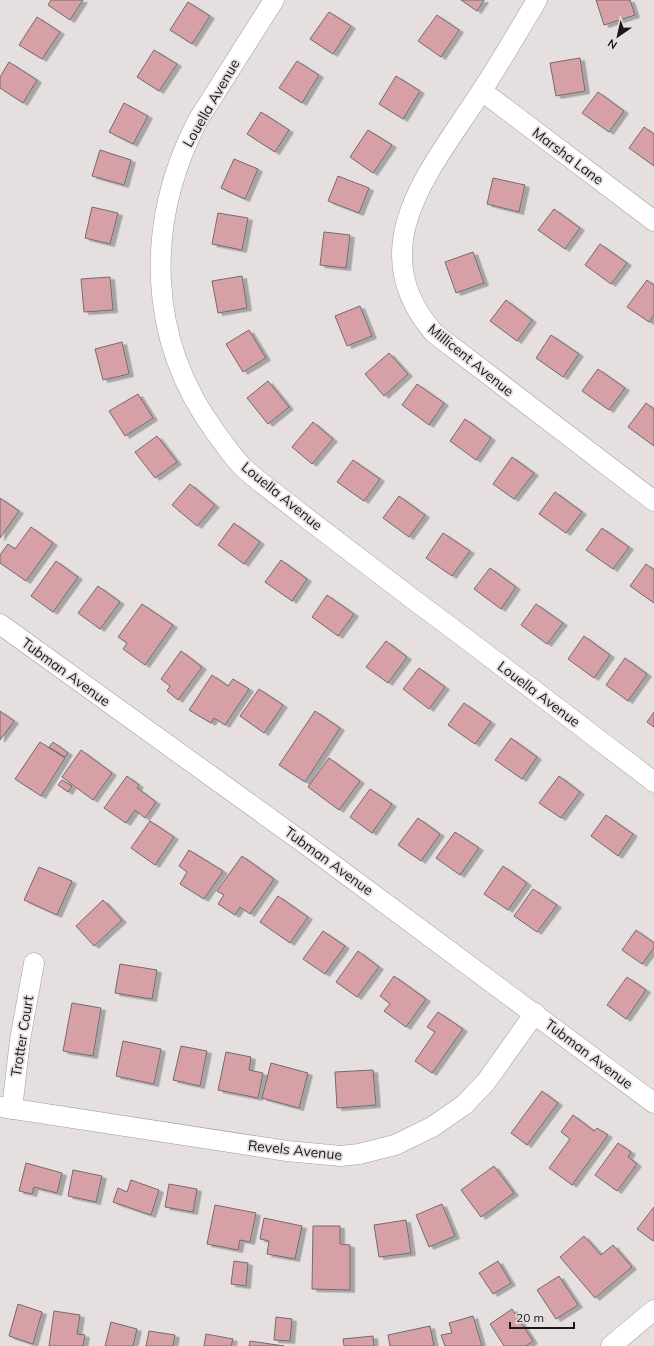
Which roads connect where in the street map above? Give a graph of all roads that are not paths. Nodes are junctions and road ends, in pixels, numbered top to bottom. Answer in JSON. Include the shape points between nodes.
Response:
{"nodes":[{"id":1,"x":274,"y":0,"type":"edge"},
{"id":2,"x":537,"y":0,"type":"edge"},
{"id":3,"x":482,"y":91,"type":"junction"},
{"id":4,"x":654,"y":221,"type":"edge"},
{"id":5,"x":654,"y":501,"type":"edge"},
{"id":6,"x":0,"y":624,"type":"edge"},
{"id":7,"x":654,"y":782,"type":"edge"},
{"id":8,"x":34,"y":962,"type":"dead end"},
{"id":9,"x":535,"y":1013,"type":"junction"},
{"id":10,"x":654,"y":1103,"type":"edge"},
{"id":11,"x":6,"y":1108,"type":"edge"},
{"id":12,"x":654,"y":1310,"type":"edge"},
{"id":13,"x":611,"y":1346,"type":"edge"}],
"edges":[{"from":1,"to":7,"type":"street","name":"Louella Avenue","via":[[195,126],[181,157],[164,215],[161,278],[166,319],[171,344],[192,394],[206,418],[246,471]]},
{"from":2,"to":3,"type":"street","name":"Millicent Avenue"},
{"from":3,"to":4,"type":"street","name":"Marsha Lane"},
{"from":3,"to":5,"type":"street","name":"Millicent Avenue","via":[[423,180],[406,224],[402,271],[409,296],[434,332]]},
{"from":6,"to":9,"type":"street","name":"Tubman Avenue"},
{"from":8,"to":11,"type":"street","name":"Trotter Court"},
{"from":9,"to":10,"type":"street","name":"Tubman Avenue"},
{"from":9,"to":11,"type":"street","name":"Revels Avenue","via":[[486,1082],[464,1105],[432,1127],[395,1145],[359,1154],[341,1156],[287,1151]]},
{"from":12,"to":13,"type":"street"}]}
